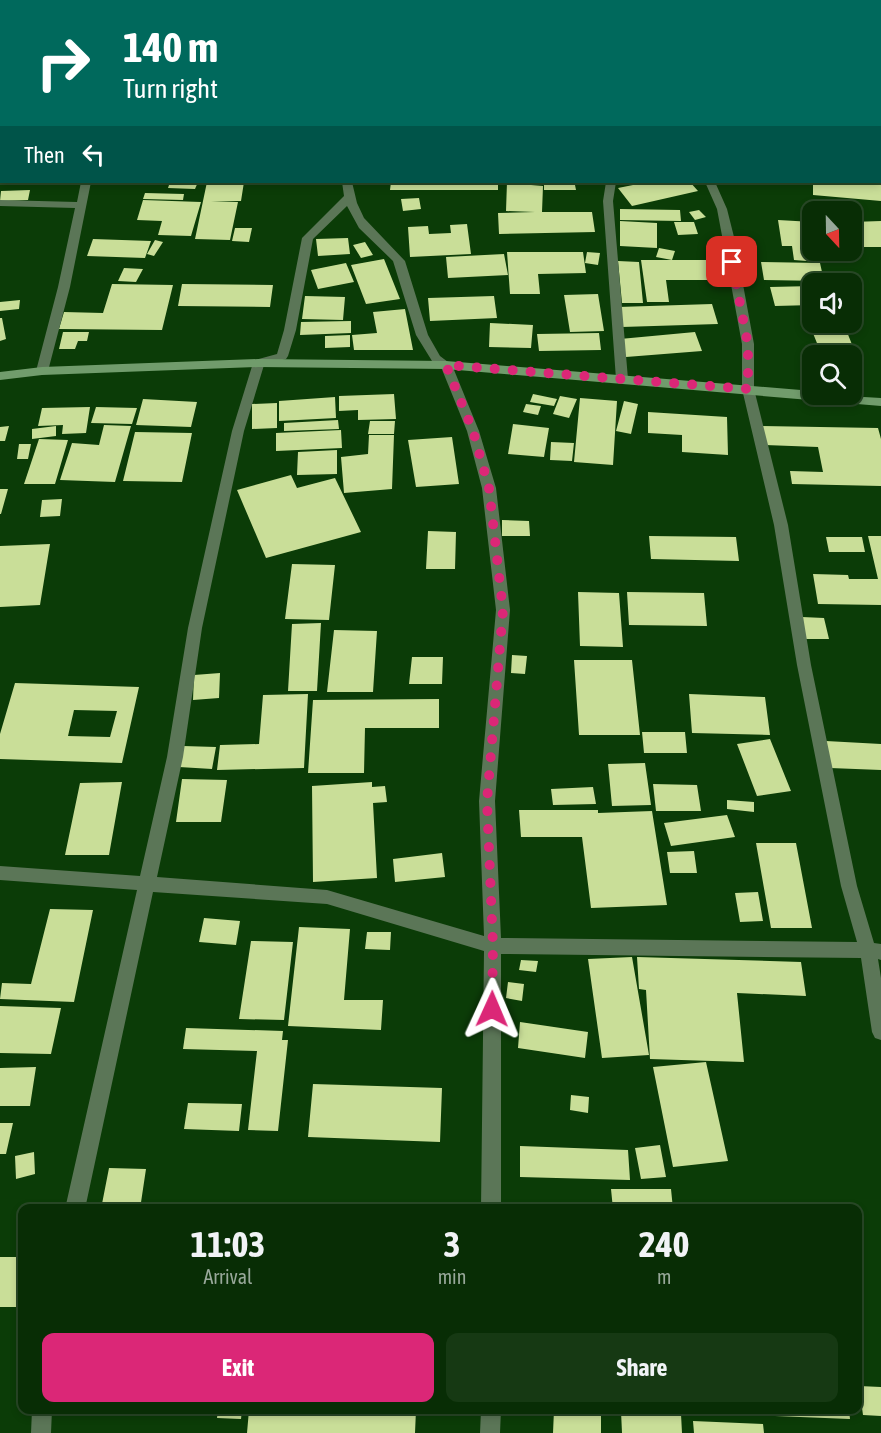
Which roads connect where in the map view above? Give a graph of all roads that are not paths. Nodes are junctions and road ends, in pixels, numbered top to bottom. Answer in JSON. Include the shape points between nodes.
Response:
{"nodes":[{"id":1,"x":86,"y":183,"type":"edge"},
{"id":2,"x":347,"y":183,"type":"edge"},
{"id":3,"x":611,"y":183,"type":"edge"},
{"id":4,"x":710,"y":183,"type":"edge"},
{"id":5,"x":349,"y":198,"type":"junction"},
{"id":6,"x":0,"y":202,"type":"edge"},
{"id":7,"x":81,"y":205,"type":"junction"},
{"id":8,"x":259,"y":363,"type":"junction"},
{"id":9,"x":446,"y":365,"type":"junction"},
{"id":10,"x":42,"y":371,"type":"junction"},
{"id":11,"x":0,"y":376,"type":"edge"},
{"id":12,"x":622,"y":379,"type":"junction"},
{"id":13,"x":748,"y":389,"type":"junction"},
{"id":14,"x":881,"y":402,"type":"edge"},
{"id":15,"x":0,"y":873,"type":"edge"},
{"id":16,"x":147,"y":883,"type":"junction"},
{"id":17,"x":493,"y":946,"type":"junction"},
{"id":18,"x":874,"y":951,"type":"edge"},
{"id":19,"x":881,"y":1032,"type":"edge"},
{"id":20,"x":76,"y":1204,"type":"edge"},
{"id":21,"x":491,"y":1204,"type":"edge"},
{"id":22,"x":42,"y":1414,"type":"edge"},
{"id":23,"x":491,"y":1414,"type":"edge"},
{"id":24,"x":42,"y":1433,"type":"edge"},
{"id":25,"x":490,"y":1433,"type":"edge"}],
"edges":[{"from":1,"to":7,"type":"street"},
{"from":2,"to":5,"type":"street"},
{"from":3,"to":12,"type":"street","via":[[608,201]]},
{"from":4,"to":13,"type":"street","via":[[722,209],[748,345]]},
{"from":5,"to":8,"type":"street","via":[[308,238],[282,356]]},
{"from":5,"to":9,"type":"street","via":[[359,224],[400,261],[425,342],[436,361]]},
{"from":6,"to":7,"type":"street"},
{"from":7,"to":10,"type":"street"},
{"from":8,"to":9,"type":"street"},
{"from":8,"to":10,"type":"street"},
{"from":8,"to":16,"type":"street","via":[[238,431]]},
{"from":9,"to":12,"type":"street"},
{"from":9,"to":17,"type":"street","via":[[473,431],[489,488],[503,610],[487,801]]},
{"from":10,"to":11,"type":"street"},
{"from":12,"to":13,"type":"street"},
{"from":13,"to":14,"type":"street"},
{"from":13,"to":18,"type":"street","via":[[781,525],[804,666],[849,886]]},
{"from":15,"to":16,"type":"street"},
{"from":16,"to":17,"type":"street","via":[[327,897]]},
{"from":16,"to":20,"type":"street"},
{"from":17,"to":18,"type":"street"},
{"from":17,"to":21,"type":"street"},
{"from":18,"to":19,"type":"street"},
{"from":22,"to":24,"type":"street"},
{"from":23,"to":25,"type":"street"}]}
